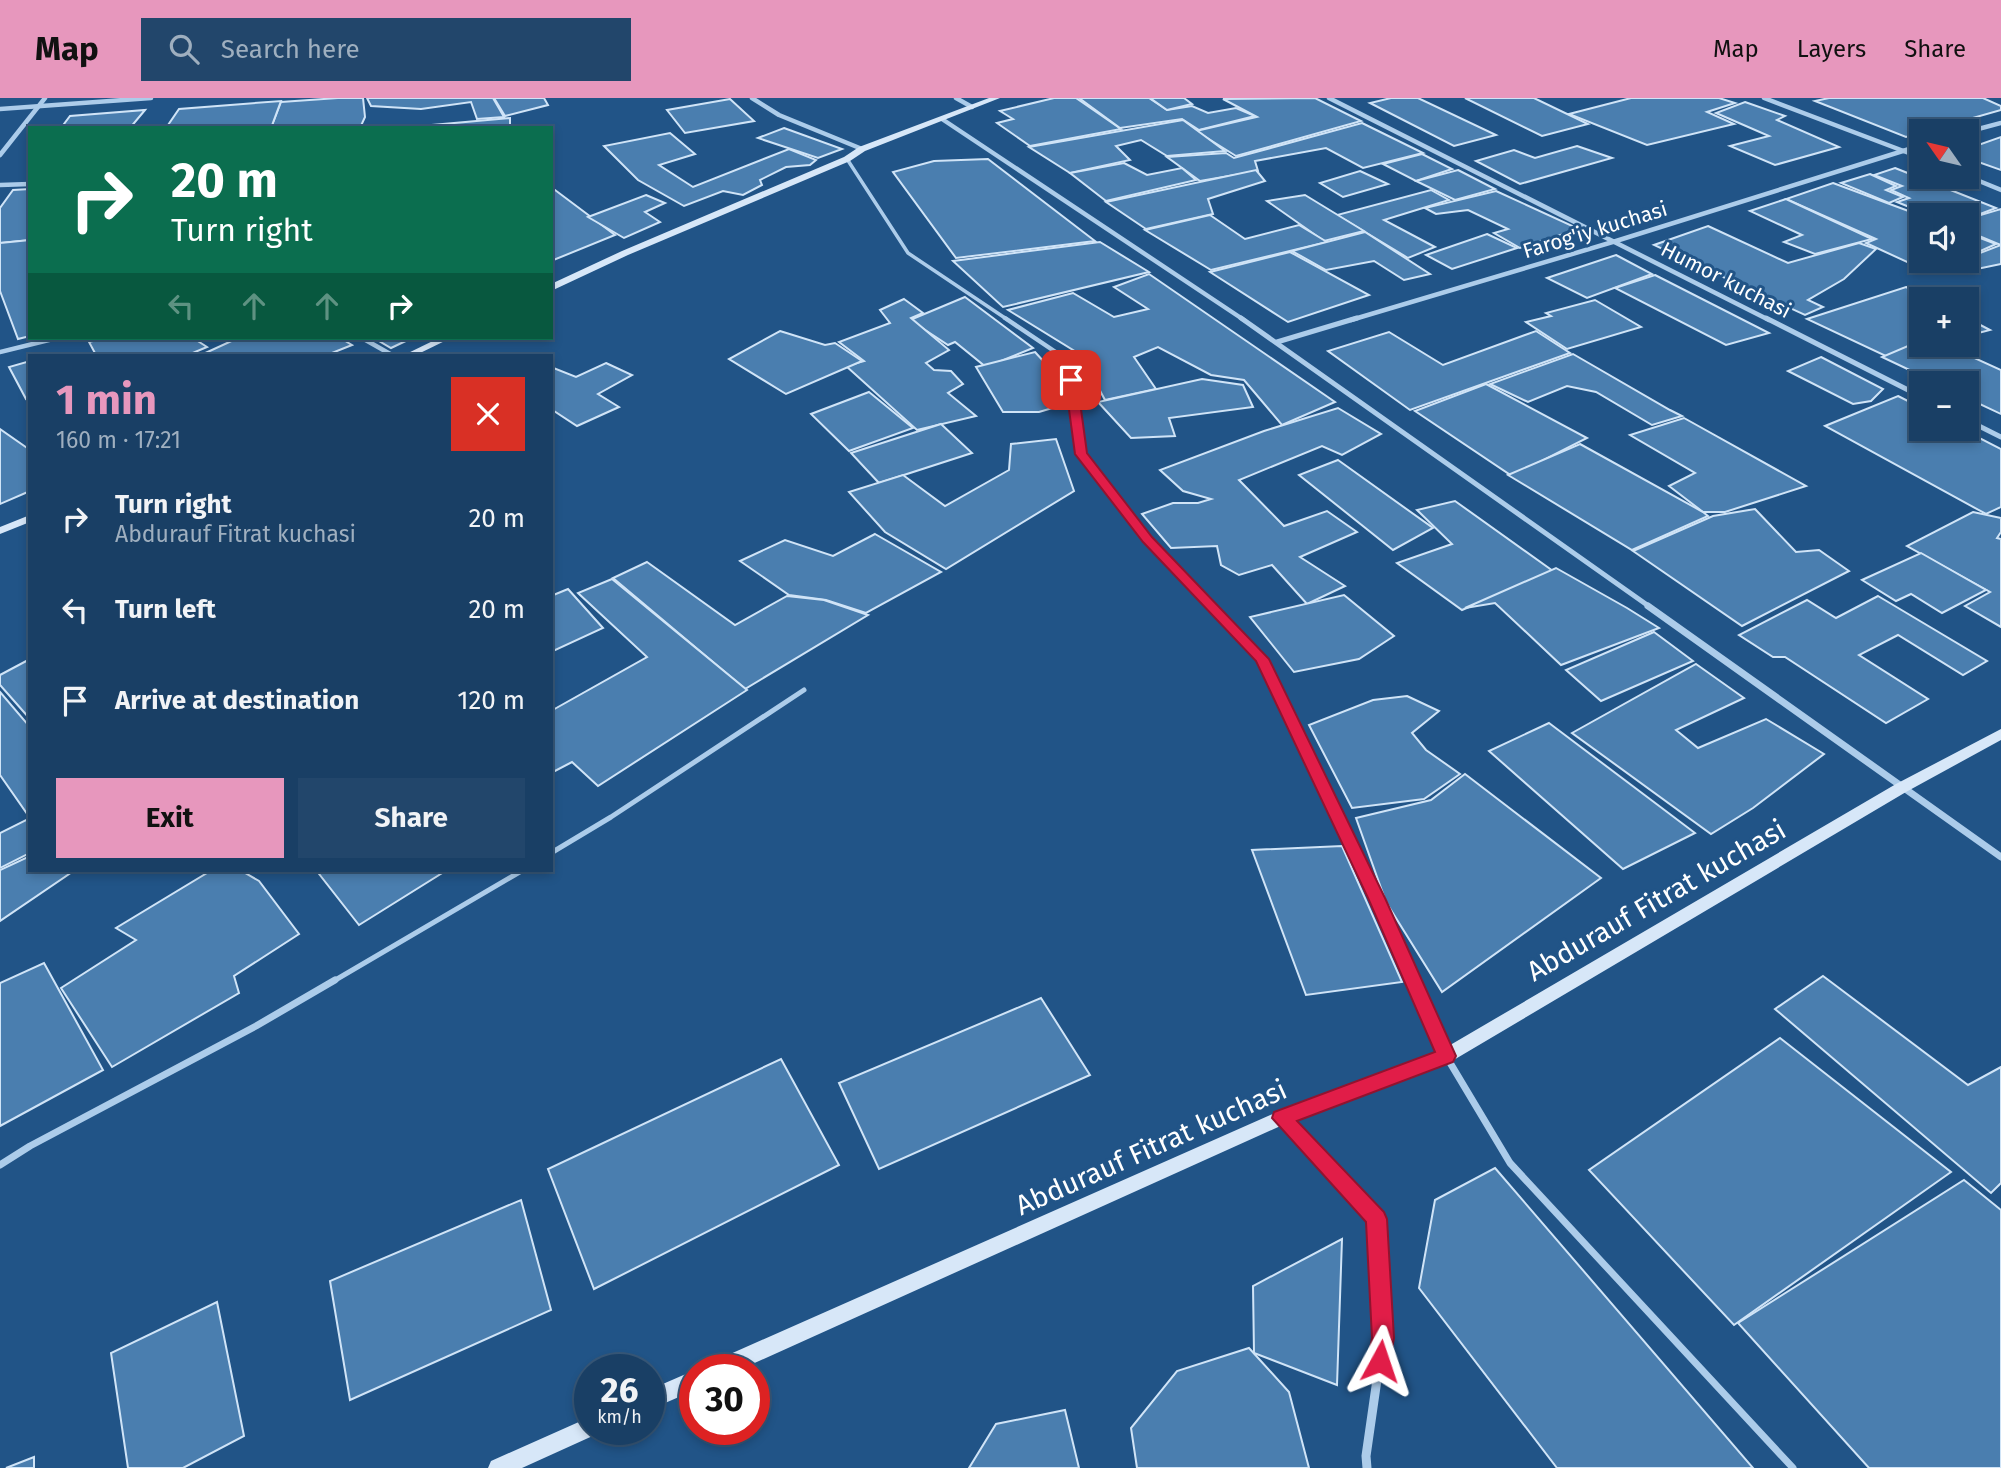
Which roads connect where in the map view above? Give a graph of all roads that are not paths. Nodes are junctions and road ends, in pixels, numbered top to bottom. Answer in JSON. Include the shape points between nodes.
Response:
{"nodes":[{"id":1,"x":45,"y":98,"type":"edge"},
{"id":2,"x":151,"y":98,"type":"edge"},
{"id":3,"x":752,"y":98,"type":"edge"},
{"id":4,"x":956,"y":98,"type":"edge"},
{"id":5,"x":996,"y":98,"type":"edge"},
{"id":6,"x":1329,"y":98,"type":"edge"},
{"id":7,"x":1764,"y":98,"type":"edge"},
{"id":8,"x":37,"y":107,"type":"junction"},
{"id":9,"x":972,"y":107,"type":"junction"},
{"id":10,"x":0,"y":109,"type":"edge"},
{"id":11,"x":942,"y":119,"type":"junction"},
{"id":12,"x":2001,"y":122,"type":"edge"},
{"id":13,"x":1979,"y":128,"type":"edge"},
{"id":14,"x":862,"y":149,"type":"junction"},
{"id":15,"x":1909,"y":149,"type":"edge"},
{"id":16,"x":1904,"y":150,"type":"junction"},
{"id":17,"x":1909,"y":152,"type":"edge"},
{"id":18,"x":0,"y":155,"type":"edge"},
{"id":19,"x":847,"y":159,"type":"junction"},
{"id":20,"x":1979,"y":181,"type":"edge"},
{"id":21,"x":28,"y":184,"type":"edge"},
{"id":22,"x":0,"y":185,"type":"edge"},
{"id":23,"x":2001,"y":190,"type":"edge"},
{"id":24,"x":1616,"y":241,"type":"junction"},
{"id":25,"x":553,"y":287,"type":"edge"},
{"id":26,"x":49,"y":340,"type":"edge"},
{"id":27,"x":366,"y":340,"type":"edge"},
{"id":28,"x":442,"y":340,"type":"edge"},
{"id":29,"x":1277,"y":342,"type":"junction"},
{"id":30,"x":0,"y":352,"type":"edge"},
{"id":31,"x":390,"y":354,"type":"edge"},
{"id":32,"x":412,"y":354,"type":"edge"},
{"id":33,"x":1909,"y":390,"type":"edge"},
{"id":34,"x":1979,"y":426,"type":"edge"},
{"id":35,"x":2001,"y":437,"type":"edge"},
{"id":36,"x":28,"y":520,"type":"edge"},
{"id":37,"x":0,"y":531,"type":"edge"},
{"id":38,"x":804,"y":690,"type":"dead end"},
{"id":39,"x":2001,"y":734,"type":"edge"},
{"id":40,"x":1901,"y":789,"type":"junction"},
{"id":41,"x":553,"y":852,"type":"edge"},
{"id":42,"x":2001,"y":857,"type":"edge"},
{"id":43,"x":520,"y":872,"type":"edge"},
{"id":44,"x":1446,"y":1056,"type":"junction"},
{"id":45,"x":1281,"y":1118,"type":"junction"},
{"id":46,"x":0,"y":1165,"type":"edge"},
{"id":47,"x":753,"y":1354,"type":"edge"},
{"id":48,"x":574,"y":1434,"type":"edge"},
{"id":49,"x":498,"y":1468,"type":"edge"},
{"id":50,"x":1367,"y":1468,"type":"edge"},
{"id":51,"x":1793,"y":1468,"type":"edge"}],
"edges":[{"from":1,"to":8,"type":"street"},
{"from":2,"to":8,"type":"street"},
{"from":3,"to":14,"type":"street","via":[[779,115]]},
{"from":4,"to":9,"type":"street"},
{"from":5,"to":9,"type":"street"},
{"from":6,"to":24,"type":"street","name":"Humor kuchasi"},
{"from":7,"to":16,"type":"street"},
{"from":8,"to":10,"type":"street"},
{"from":8,"to":18,"type":"street"},
{"from":9,"to":11,"type":"street"},
{"from":11,"to":14,"type":"street"},
{"from":11,"to":29,"type":"street"},
{"from":12,"to":13,"type":"street"},
{"from":14,"to":19,"type":"street"},
{"from":15,"to":16,"type":"street","name":"Farog'iy kuchasi"},
{"from":16,"to":17,"type":"street"},
{"from":16,"to":24,"type":"street","name":"Farog'iy kuchasi"},
{"from":19,"to":25,"type":"street"},
{"from":19,"to":44,"type":"lane","via":[[908,253],[1066,359],[1081,454],[1147,540],[1262,659],[1377,898]]},
{"from":20,"to":23,"type":"street"},
{"from":21,"to":22,"type":"street"},
{"from":24,"to":29,"type":"street","name":"Farog'iy kuchasi"},
{"from":24,"to":33,"type":"street","name":"Humor kuchasi"},
{"from":26,"to":30,"type":"lane"},
{"from":27,"to":31,"type":"lane"},
{"from":28,"to":32,"type":"street"},
{"from":29,"to":40,"type":"street"},
{"from":34,"to":35,"type":"street"},
{"from":36,"to":37,"type":"street"},
{"from":38,"to":41,"type":"lane"},
{"from":39,"to":40,"type":"street","name":"Abdurauf Fitrat kuchasi"},
{"from":40,"to":42,"type":"street"},
{"from":40,"to":44,"type":"street","name":"Abdurauf Fitrat kuchasi"},
{"from":43,"to":46,"type":"lane","via":[[256,1026]]},
{"from":44,"to":45,"type":"street","name":"Abdurauf Fitrat kuchasi"},
{"from":44,"to":51,"type":"lane","via":[[1510,1163]]},
{"from":45,"to":47,"type":"street","name":"Abdurauf Fitrat kuchasi"},
{"from":45,"to":50,"type":"street","via":[[1376,1219],[1383,1338]]},
{"from":48,"to":49,"type":"street"}]}
